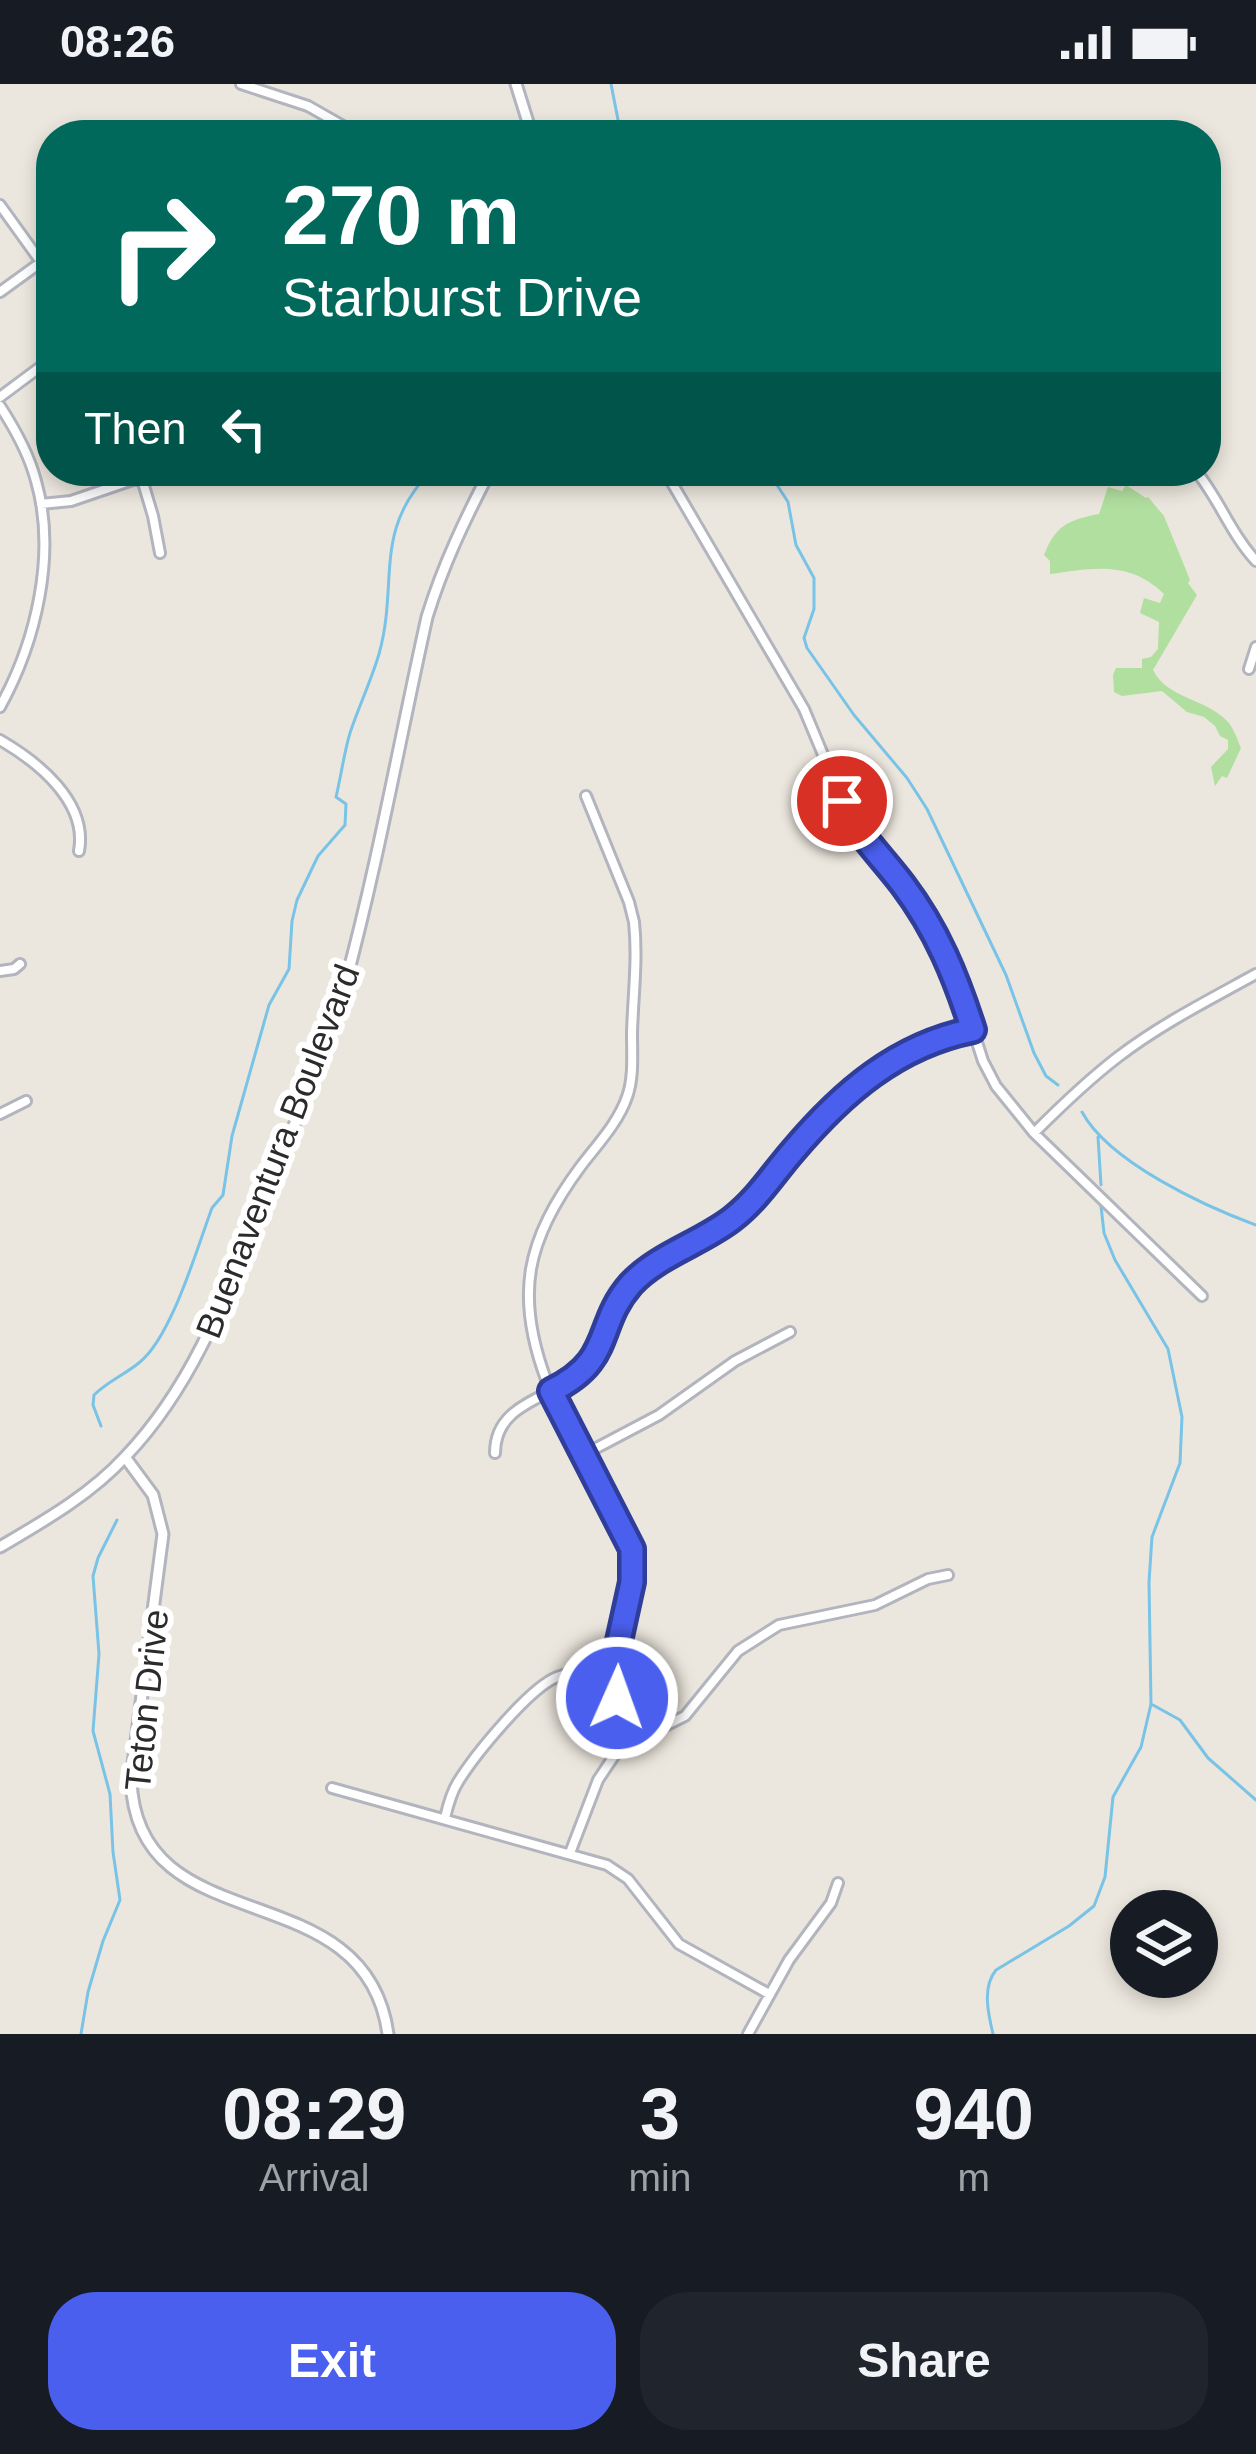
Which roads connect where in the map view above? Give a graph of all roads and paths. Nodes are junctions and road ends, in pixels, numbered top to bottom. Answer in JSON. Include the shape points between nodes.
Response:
{"nodes":[{"id":1,"x":241,"y":84,"type":"edge"},
{"id":2,"x":515,"y":84,"type":"edge"},
{"id":3,"x":333,"y":120,"type":"edge"},
{"id":4,"x":527,"y":120,"type":"edge"},
{"id":5,"x":0,"y":205,"type":"edge"},
{"id":6,"x":36,"y":255,"type":"edge"},
{"id":7,"x":36,"y":266,"type":"edge"},
{"id":8,"x":0,"y":292,"type":"edge"},
{"id":9,"x":36,"y":370,"type":"edge"},
{"id":10,"x":0,"y":397,"type":"edge"},
{"id":11,"x":0,"y":406,"type":"edge"},
{"id":12,"x":36,"y":478,"type":"edge"},
{"id":13,"x":38,"y":486,"type":"edge"},
{"id":14,"x":113,"y":486,"type":"edge"},
{"id":15,"x":144,"y":486,"type":"edge"},
{"id":16,"x":482,"y":486,"type":"edge"},
{"id":17,"x":673,"y":486,"type":"edge"},
{"id":18,"x":1208,"y":486,"type":"edge"},
{"id":19,"x":41,"y":504,"type":"junction"},
{"id":20,"x":160,"y":553,"type":"dead end"},
{"id":21,"x":1256,"y":561,"type":"edge"},
{"id":22,"x":1256,"y":647,"type":"edge"},
{"id":23,"x":1249,"y":669,"type":"dead end"},
{"id":24,"x":0,"y":707,"type":"edge"},
{"id":25,"x":0,"y":740,"type":"edge"},
{"id":26,"x":586,"y":796,"type":"dead end"},
{"id":27,"x":79,"y":851,"type":"dead end"},
{"id":28,"x":20,"y":964,"type":"dead end"},
{"id":29,"x":0,"y":971,"type":"edge"},
{"id":30,"x":1256,"y":974,"type":"edge"},
{"id":31,"x":973,"y":1030,"type":"junction"},
{"id":32,"x":26,"y":1101,"type":"dead end"},
{"id":33,"x":0,"y":1114,"type":"edge"},
{"id":34,"x":1034,"y":1133,"type":"junction"},
{"id":35,"x":1202,"y":1296,"type":"dead end"},
{"id":36,"x":790,"y":1332,"type":"dead end"},
{"id":37,"x":551,"y":1391,"type":"junction"},
{"id":38,"x":494,"y":1454,"type":"dead end"},
{"id":39,"x":585,"y":1454,"type":"junction"},
{"id":40,"x":125,"y":1457,"type":"junction"},
{"id":41,"x":0,"y":1547,"type":"edge"},
{"id":42,"x":948,"y":1575,"type":"dead end"},
{"id":43,"x":614,"y":1672,"type":"junction"},
{"id":44,"x":636,"y":1741,"type":"junction"},
{"id":45,"x":332,"y":1787,"type":"dead end"},
{"id":46,"x":445,"y":1818,"type":"junction"},
{"id":47,"x":570,"y":1853,"type":"junction"},
{"id":48,"x":838,"y":1883,"type":"dead end"},
{"id":49,"x":769,"y":1994,"type":"junction"},
{"id":50,"x":388,"y":2034,"type":"edge"},
{"id":51,"x":748,"y":2034,"type":"edge"}],
"edges":[{"from":1,"to":3,"type":"street"},
{"from":2,"to":4,"type":"main road"},
{"from":5,"to":6,"type":"street"},
{"from":7,"to":8,"type":"street"},
{"from":9,"to":10,"type":"street"},
{"from":11,"to":12,"type":"street"},
{"from":13,"to":19,"type":"street"},
{"from":14,"to":19,"type":"street"},
{"from":15,"to":20,"type":"street"},
{"from":16,"to":40,"type":"main road","name":"Buenaventura Boulevard","via":[[427,617],[337,1011],[212,1328]]},
{"from":17,"to":31,"type":"street","via":[[804,709],[846,810],[938,937]]},
{"from":18,"to":21,"type":"street"},
{"from":19,"to":24,"type":"street","via":[[35,614]]},
{"from":22,"to":23,"type":"street"},
{"from":25,"to":27,"type":"street","via":[[61,792],[79,825]]},
{"from":26,"to":37,"type":"street","via":[[634,922],[631,1080],[619,1114],[554,1206],[535,1250],[529,1313]]},
{"from":28,"to":29,"type":"street"},
{"from":30,"to":34,"type":"street","via":[[1133,1046]]},
{"from":31,"to":34,"type":"street","via":[[996,1086]]},
{"from":31,"to":37,"type":"street","via":[[909,1050],[868,1076],[739,1214],[637,1278],[595,1358]]},
{"from":32,"to":33,"type":"street"},
{"from":34,"to":35,"type":"street"},
{"from":36,"to":39,"type":"street"},
{"from":37,"to":38,"type":"street","via":[[504,1421]]},
{"from":37,"to":39,"type":"street"},
{"from":39,"to":43,"type":"street","via":[[632,1549]]},
{"from":40,"to":41,"type":"main road","name":"Buenaventura Boulevard"},
{"from":40,"to":50,"type":"main road","name":"Teton Drive","via":[[150,1490],[163,1534],[131,1779],[141,1828],[183,1878],[336,1944],[371,1983]]},
{"from":42,"to":44,"type":"street","via":[[875,1605],[779,1625],[732,1656],[685,1716]]},
{"from":43,"to":44,"type":"street"},
{"from":43,"to":46,"type":"street","via":[[564,1674],[538,1688],[462,1775]]},
{"from":44,"to":47,"type":"street","via":[[602,1772]]},
{"from":45,"to":46,"type":"street"},
{"from":46,"to":47,"type":"street"},
{"from":47,"to":49,"type":"street","via":[[617,1870],[679,1944]]},
{"from":48,"to":49,"type":"street"},
{"from":49,"to":51,"type":"street"}]}
